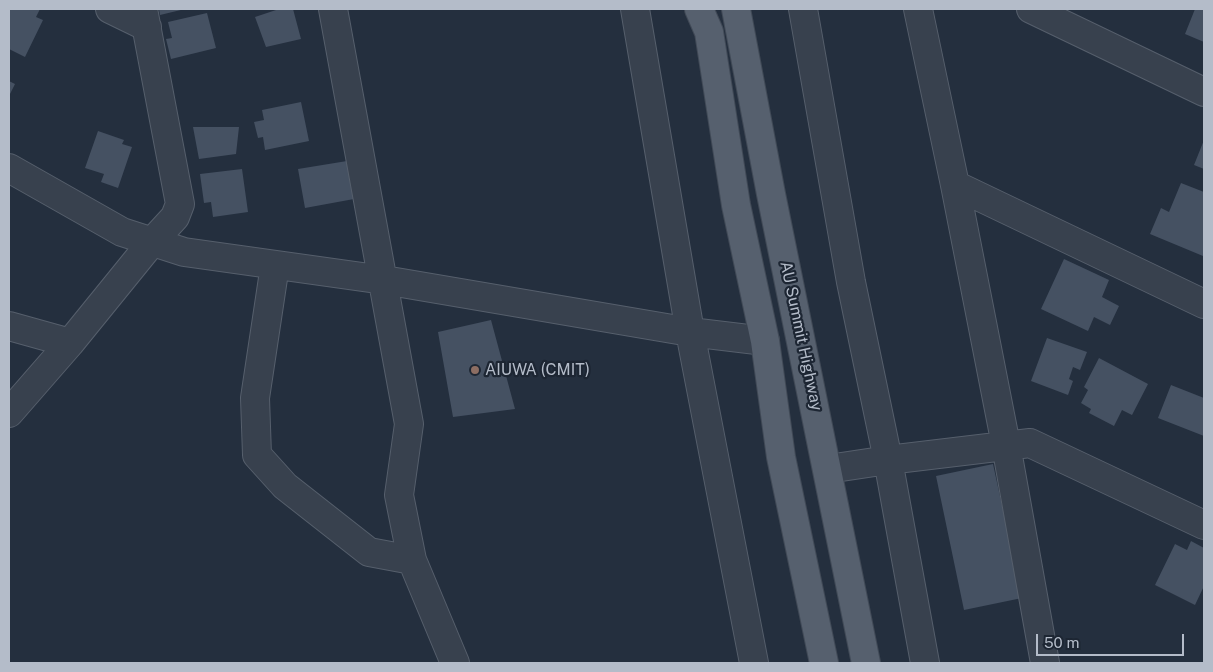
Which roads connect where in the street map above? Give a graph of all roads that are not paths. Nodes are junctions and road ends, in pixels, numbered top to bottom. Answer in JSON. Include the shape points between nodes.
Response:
{"nodes":[{"id":1,"x":110,"y":9,"type":"edge"},
{"id":2,"x":333,"y":9,"type":"edge"},
{"id":3,"x":635,"y":9,"type":"edge"},
{"id":4,"x":803,"y":9,"type":"edge"},
{"id":5,"x":918,"y":9,"type":"edge"},
{"id":6,"x":1031,"y":9,"type":"edge"},
{"id":7,"x":736,"y":11,"type":"edge"},
{"id":8,"x":704,"y":16,"type":"edge"},
{"id":9,"x":145,"y":18,"type":"edge"},
{"id":10,"x":1204,"y":92,"type":"edge"},
{"id":11,"x":9,"y":168,"type":"edge"},
{"id":12,"x":955,"y":185,"type":"junction"},
{"id":13,"x":152,"y":242,"type":"junction"},
{"id":14,"x":275,"y":265,"type":"junction"},
{"id":15,"x":384,"y":280,"type":"junction"},
{"id":16,"x":1204,"y":304,"type":"edge"},
{"id":17,"x":9,"y":326,"type":"edge"},
{"id":18,"x":690,"y":332,"type":"junction"},
{"id":19,"x":765,"y":341,"type":"junction"},
{"id":20,"x":70,"y":343,"type":"junction"},
{"id":21,"x":9,"y":413,"type":"edge"},
{"id":22,"x":1006,"y":445,"type":"junction"},
{"id":23,"x":888,"y":460,"type":"junction"},
{"id":24,"x":828,"y":469,"type":"junction"},
{"id":25,"x":1202,"y":519,"type":"edge"},
{"id":26,"x":412,"y":560,"type":"junction"},
{"id":27,"x":455,"y":663,"type":"edge"},
{"id":28,"x":754,"y":663,"type":"edge"},
{"id":29,"x":824,"y":663,"type":"edge"},
{"id":30,"x":866,"y":663,"type":"edge"},
{"id":31,"x":925,"y":663,"type":"edge"},
{"id":32,"x":1045,"y":663,"type":"edge"}],
"edges":[{"from":1,"to":9,"type":"street"},
{"from":2,"to":15,"type":"street"},
{"from":3,"to":18,"type":"street"},
{"from":4,"to":23,"type":"street","via":[[850,282]]},
{"from":5,"to":12,"type":"street"},
{"from":6,"to":10,"type":"street"},
{"from":7,"to":24,"type":"main road","name":"AU Summit Highway"},
{"from":8,"to":19,"type":"main road","via":[[736,205]]},
{"from":9,"to":13,"type":"street","via":[[180,204],[175,217]]},
{"from":11,"to":13,"type":"street","via":[[122,232]]},
{"from":12,"to":16,"type":"street"},
{"from":12,"to":22,"type":"street"},
{"from":13,"to":14,"type":"street","via":[[184,252]]},
{"from":13,"to":20,"type":"street"},
{"from":14,"to":15,"type":"street"},
{"from":14,"to":26,"type":"street","via":[[255,398],[257,454],[284,486],[369,552]]},
{"from":15,"to":18,"type":"street"},
{"from":15,"to":26,"type":"street","via":[[409,424],[399,495]]},
{"from":17,"to":20,"type":"street"},
{"from":18,"to":19,"type":"street"},
{"from":18,"to":28,"type":"street"},
{"from":19,"to":29,"type":"main road","via":[[781,457]]},
{"from":20,"to":21,"type":"street"},
{"from":22,"to":23,"type":"street"},
{"from":22,"to":25,"type":"street","via":[[1030,442]]},
{"from":22,"to":32,"type":"street"},
{"from":23,"to":24,"type":"street"},
{"from":23,"to":31,"type":"street"},
{"from":24,"to":30,"type":"main road","name":"AU Summit Highway"},
{"from":26,"to":27,"type":"street"}]}
